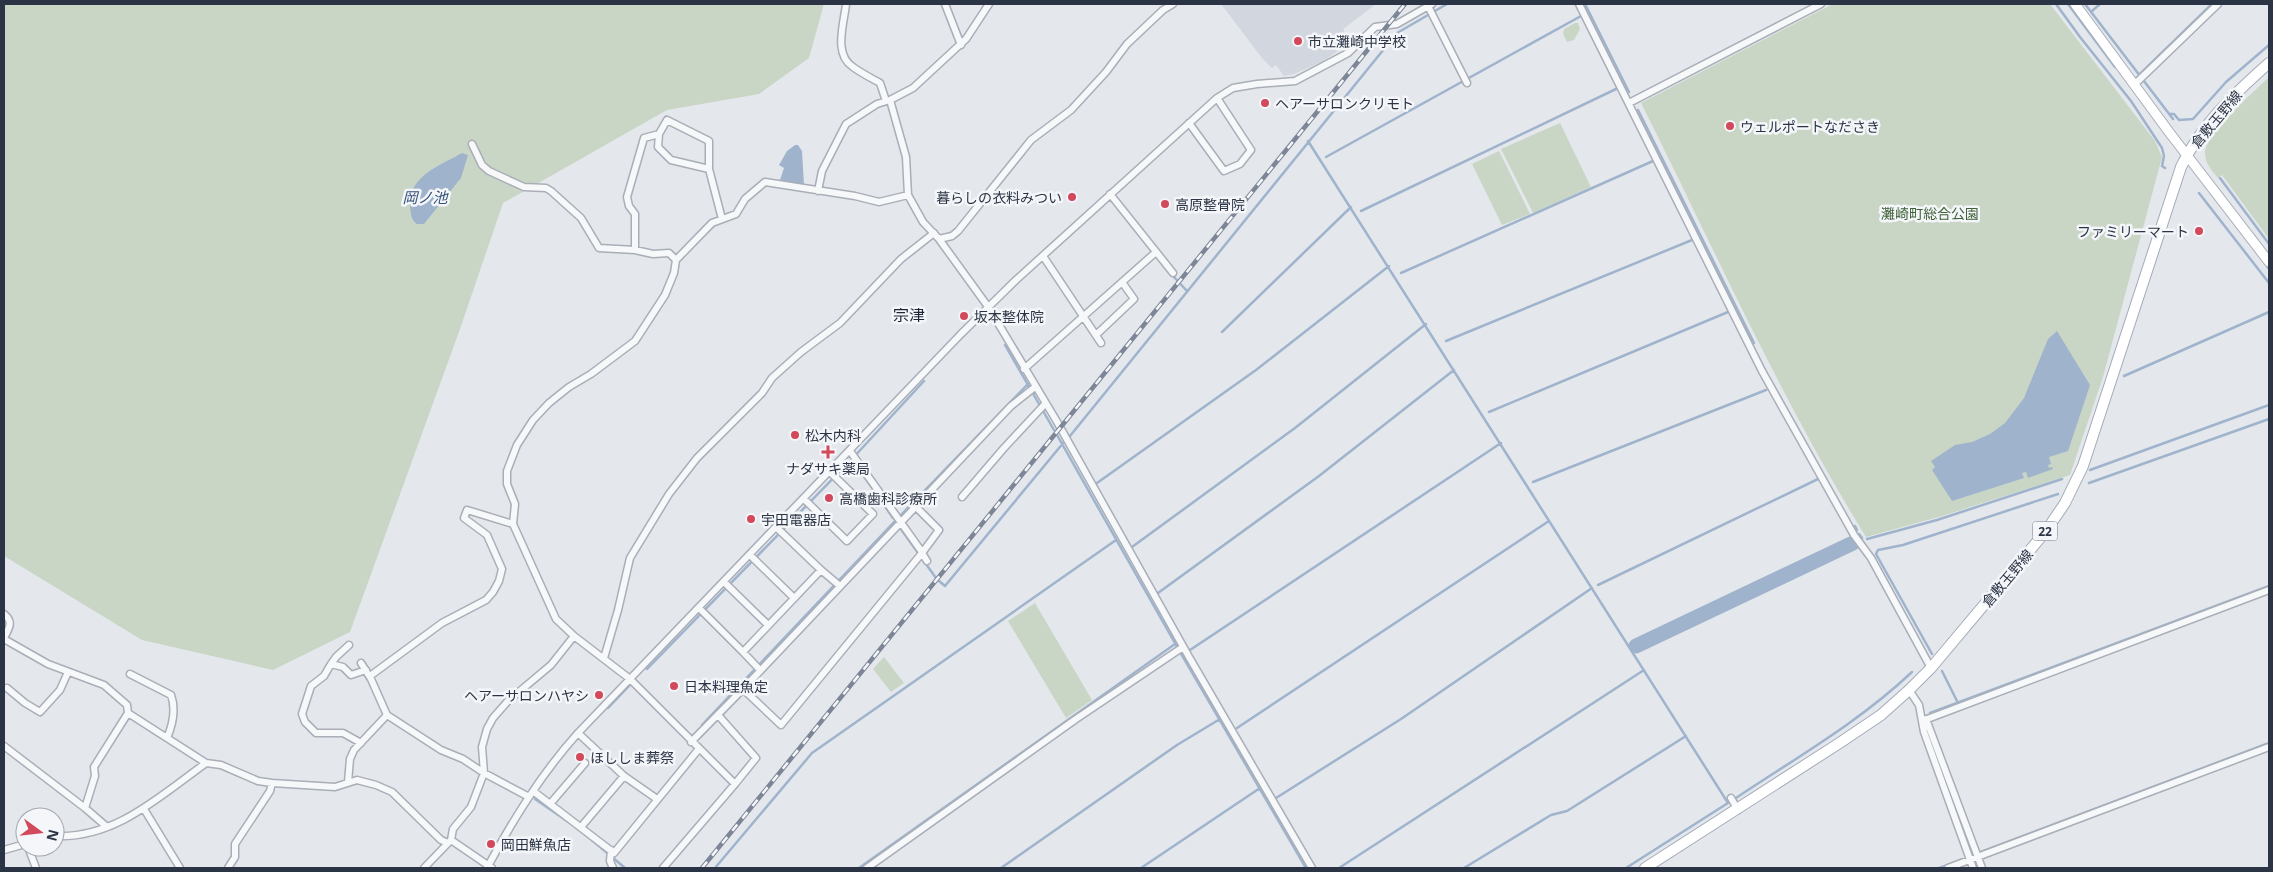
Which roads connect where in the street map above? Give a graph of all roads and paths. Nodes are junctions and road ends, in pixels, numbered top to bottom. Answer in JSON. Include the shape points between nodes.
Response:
{"nodes":[{"id":1,"x":846,"y":4,"type":"edge"},
{"id":2,"x":944,"y":4,"type":"edge"},
{"id":3,"x":989,"y":4,"type":"edge"},
{"id":4,"x":1173,"y":4,"type":"edge"},
{"id":5,"x":1579,"y":4,"type":"edge"},
{"id":6,"x":1820,"y":4,"type":"edge"},
{"id":7,"x":2075,"y":4,"type":"edge"},
{"id":8,"x":2218,"y":4,"type":"edge"},
{"id":9,"x":1812,"y":6,"type":"edge"},
{"id":10,"x":1430,"y":9,"type":"edge"},
{"id":11,"x":961,"y":45,"type":"junction"},
{"id":12,"x":2269,"y":64,"type":"edge"},
{"id":13,"x":2140,"y":80,"type":"junction"},
{"id":14,"x":1466,"y":81,"type":"dead end"},
{"id":15,"x":1217,"y":98,"type":"junction"},
{"id":16,"x":888,"y":101,"type":"junction"},
{"id":17,"x":1629,"y":103,"type":"junction"},
{"id":18,"x":1189,"y":123,"type":"junction"},
{"id":19,"x":659,"y":134,"type":"junction"},
{"id":20,"x":472,"y":144,"type":"dead end"},
{"id":21,"x":2187,"y":155,"type":"junction"},
{"id":22,"x":709,"y":169,"type":"junction"},
{"id":23,"x":818,"y":191,"type":"junction"},
{"id":24,"x":1110,"y":194,"type":"junction"},
{"id":25,"x":908,"y":195,"type":"junction"},
{"id":26,"x":722,"y":219,"type":"junction"},
{"id":27,"x":934,"y":233,"type":"junction"},
{"id":28,"x":939,"y":239,"type":"junction"},
{"id":29,"x":635,"y":250,"type":"junction"},
{"id":30,"x":1156,"y":252,"type":"junction"},
{"id":31,"x":1043,"y":256,"type":"junction"},
{"id":32,"x":676,"y":260,"type":"junction"},
{"id":33,"x":2269,"y":262,"type":"edge"},
{"id":34,"x":1173,"y":273,"type":"dead end"},
{"id":35,"x":1122,"y":282,"type":"junction"},
{"id":36,"x":988,"y":308,"type":"junction"},
{"id":37,"x":1084,"y":316,"type":"junction"},
{"id":38,"x":1096,"y":335,"type":"junction"},
{"id":39,"x":1101,"y":343,"type":"dead end"},
{"id":40,"x":1024,"y":369,"type":"junction"},
{"id":41,"x":1032,"y":388,"type":"junction"},
{"id":42,"x":1042,"y":407,"type":"junction"},
{"id":43,"x":853,"y":455,"type":"junction"},
{"id":44,"x":833,"y":475,"type":"junction"},
{"id":45,"x":962,"y":498,"type":"dead end"},
{"id":46,"x":807,"y":503,"type":"junction"},
{"id":47,"x":915,"y":506,"type":"junction"},
{"id":48,"x":512,"y":524,"type":"junction"},
{"id":49,"x":899,"y":524,"type":"junction"},
{"id":50,"x":780,"y":530,"type":"junction"},
{"id":51,"x":921,"y":555,"type":"junction"},
{"id":52,"x":753,"y":558,"type":"junction"},
{"id":53,"x":928,"y":561,"type":"dead end"},
{"id":54,"x":821,"y":570,"type":"junction"},
{"id":55,"x":837,"y":584,"type":"junction"},
{"id":56,"x":727,"y":585,"type":"junction"},
{"id":57,"x":2269,"y":590,"type":"edge"},
{"id":58,"x":794,"y":598,"type":"junction"},
{"id":59,"x":702,"y":611,"type":"junction"},
{"id":60,"x":4,"y":614,"type":"edge"},
{"id":61,"x":768,"y":625,"type":"junction"},
{"id":62,"x":574,"y":636,"type":"junction"},
{"id":63,"x":4,"y":638,"type":"edge"},
{"id":64,"x":349,"y":645,"type":"dead end"},
{"id":65,"x":1180,"y":649,"type":"junction"},
{"id":66,"x":743,"y":652,"type":"junction"},
{"id":67,"x":604,"y":658,"type":"junction"},
{"id":68,"x":361,"y":663,"type":"dead end"},
{"id":69,"x":331,"y":664,"type":"junction"},
{"id":70,"x":758,"y":668,"type":"junction"},
{"id":71,"x":1931,"y":668,"type":"junction"},
{"id":72,"x":68,"y":672,"type":"junction"},
{"id":73,"x":368,"y":673,"type":"junction"},
{"id":74,"x":130,"y":674,"type":"dead end"},
{"id":75,"x":630,"y":679,"type":"junction"},
{"id":76,"x":7,"y":688,"type":"dead end"},
{"id":77,"x":743,"y":688,"type":"junction"},
{"id":78,"x":1910,"y":690,"type":"junction"},
{"id":79,"x":128,"y":713,"type":"junction"},
{"id":80,"x":386,"y":715,"type":"junction"},
{"id":81,"x":718,"y":715,"type":"junction"},
{"id":82,"x":1924,"y":720,"type":"junction"},
{"id":83,"x":578,"y":734,"type":"junction"},
{"id":84,"x":167,"y":738,"type":"junction"},
{"id":85,"x":691,"y":742,"type":"junction"},
{"id":86,"x":361,"y":743,"type":"junction"},
{"id":87,"x":4,"y":746,"type":"edge"},
{"id":88,"x":2269,"y":747,"type":"edge"},
{"id":89,"x":698,"y":750,"type":"junction"},
{"id":90,"x":585,"y":762,"type":"dead end"},
{"id":91,"x":206,"y":763,"type":"junction"},
{"id":92,"x":484,"y":773,"type":"junction"},
{"id":93,"x":624,"y":776,"type":"junction"},
{"id":94,"x":348,"y":782,"type":"junction"},
{"id":95,"x":272,"y":783,"type":"junction"},
{"id":96,"x":735,"y":784,"type":"junction"},
{"id":97,"x":533,"y":790,"type":"junction"},
{"id":98,"x":529,"y":797,"type":"junction"},
{"id":99,"x":657,"y":799,"type":"junction"},
{"id":100,"x":550,"y":804,"type":"junction"},
{"id":101,"x":86,"y":808,"type":"junction"},
{"id":102,"x":144,"y":809,"type":"junction"},
{"id":103,"x":107,"y":827,"type":"junction"},
{"id":104,"x":581,"y":827,"type":"junction"},
{"id":105,"x":65,"y":835,"type":"edge"},
{"id":106,"x":449,"y":841,"type":"junction"},
{"id":107,"x":610,"y":854,"type":"junction"},
{"id":108,"x":1974,"y":859,"type":"junction"},
{"id":109,"x":489,"y":867,"type":"edge"},
{"id":110,"x":180,"y":868,"type":"edge"},
{"id":111,"x":228,"y":868,"type":"edge"},
{"id":112,"x":424,"y":868,"type":"edge"},
{"id":113,"x":613,"y":868,"type":"edge"},
{"id":114,"x":663,"y":868,"type":"edge"},
{"id":115,"x":867,"y":868,"type":"edge"},
{"id":116,"x":1312,"y":868,"type":"edge"},
{"id":117,"x":1645,"y":868,"type":"edge"},
{"id":118,"x":1948,"y":868,"type":"edge"},
{"id":119,"x":1973,"y":868,"type":"edge"},
{"id":120,"x":1982,"y":868,"type":"edge"}],
"edges":[{"from":1,"to":16,"type":"street","via":[[840,51],[852,67],[880,83]]},
{"from":2,"to":11,"type":"street"},
{"from":3,"to":11,"type":"street","via":[[984,16]]},
{"from":4,"to":28,"type":"street","via":[[1128,44],[1071,110],[1031,140],[958,232]]},
{"from":5,"to":17,"type":"street"},
{"from":6,"to":9,"type":"street"},
{"from":7,"to":13,"type":"street"},
{"from":8,"to":13,"type":"street"},
{"from":9,"to":17,"type":"street"},
{"from":10,"to":14,"type":"street"},
{"from":10,"to":15,"type":"street","via":[[1396,24],[1375,27],[1348,53],[1294,81],[1233,88]]},
{"from":11,"to":16,"type":"street","via":[[913,88]]},
{"from":12,"to":21,"type":"main road","name":"倉敷玉野線","number":"22","via":[[2220,109]]},
{"from":13,"to":21,"type":"street"},
{"from":15,"to":18,"type":"street"},
{"from":15,"to":18,"type":"street","via":[[1251,150],[1240,164],[1224,171]]},
{"from":16,"to":23,"type":"street","via":[[877,104],[846,124],[822,171]]},
{"from":16,"to":25,"type":"street","via":[[906,157]]},
{"from":17,"to":71,"type":"street","via":[[1762,371]]},
{"from":18,"to":24,"type":"street"},
{"from":19,"to":22,"type":"street","via":[[658,147],[672,160]]},
{"from":19,"to":22,"type":"street","via":[[667,120],[709,140]]},
{"from":19,"to":29,"type":"street","via":[[644,138],[627,197],[635,214]]},
{"from":20,"to":29,"type":"street","via":[[482,165],[489,171],[524,187],[551,191],[581,218],[599,248]]},
{"from":21,"to":33,"type":"street"},
{"from":21,"to":71,"type":"main road","name":"倉敷玉野線","number":"22","via":[[2174,184],[2072,490],[2035,545]]},
{"from":22,"to":26,"type":"street"},
{"from":23,"to":25,"type":"street","via":[[879,202]]},
{"from":23,"to":26,"type":"street","via":[[764,182],[745,199],[736,214]]},
{"from":24,"to":30,"type":"street"},
{"from":24,"to":31,"type":"street"},
{"from":25,"to":27,"type":"street","via":[[923,222]]},
{"from":26,"to":32,"type":"street","via":[[712,223]]},
{"from":27,"to":28,"type":"street"},
{"from":27,"to":67,"type":"street","via":[[901,259],[840,323],[772,378],[762,394],[697,458],[669,494],[630,558]]},
{"from":28,"to":36,"type":"street"},
{"from":29,"to":32,"type":"street","via":[[669,253]]},
{"from":30,"to":34,"type":"street"},
{"from":30,"to":35,"type":"street"},
{"from":31,"to":36,"type":"street"},
{"from":31,"to":37,"type":"street"},
{"from":32,"to":48,"type":"street","via":[[665,294],[635,340],[549,403],[517,445],[507,471],[507,484],[515,504]]},
{"from":35,"to":37,"type":"street"},
{"from":35,"to":38,"type":"street","via":[[1134,299]]},
{"from":36,"to":40,"type":"street"},
{"from":36,"to":43,"type":"street","via":[[916,381]]},
{"from":37,"to":38,"type":"street"},
{"from":37,"to":40,"type":"street"},
{"from":38,"to":39,"type":"street"},
{"from":40,"to":41,"type":"street"},
{"from":41,"to":42,"type":"street"},
{"from":41,"to":47,"type":"street"},
{"from":42,"to":45,"type":"street"},
{"from":42,"to":65,"type":"street","via":[[1070,444]]},
{"from":43,"to":44,"type":"street"},
{"from":43,"to":49,"type":"street"},
{"from":44,"to":46,"type":"street"},
{"from":44,"to":46,"type":"street","via":[[873,514],[847,541]]},
{"from":46,"to":50,"type":"street"},
{"from":47,"to":49,"type":"street"},
{"from":47,"to":51,"type":"street","via":[[939,530]]},
{"from":48,"to":62,"type":"street","via":[[556,619]]},
{"from":48,"to":73,"type":"street","via":[[467,510],[464,518],[487,536],[502,569],[493,592],[486,600],[442,623]]},
{"from":49,"to":51,"type":"street"},
{"from":49,"to":55,"type":"street"},
{"from":50,"to":52,"type":"street"},
{"from":50,"to":54,"type":"street"},
{"from":51,"to":53,"type":"street"},
{"from":51,"to":77,"type":"street","via":[[781,725]]},
{"from":52,"to":56,"type":"street"},
{"from":52,"to":58,"type":"street"},
{"from":54,"to":55,"type":"street"},
{"from":54,"to":58,"type":"street"},
{"from":55,"to":70,"type":"street"},
{"from":56,"to":59,"type":"street"},
{"from":56,"to":61,"type":"street"},
{"from":57,"to":82,"type":"street"},
{"from":58,"to":61,"type":"street"},
{"from":59,"to":66,"type":"street"},
{"from":59,"to":75,"type":"street"},
{"from":60,"to":63,"type":"street","via":[[11,623]]},
{"from":61,"to":66,"type":"street"},
{"from":62,"to":67,"type":"street"},
{"from":62,"to":92,"type":"street","via":[[550,664],[493,718],[482,747]]},
{"from":63,"to":72,"type":"street"},
{"from":64,"to":69,"type":"street"},
{"from":65,"to":115,"type":"street"},
{"from":65,"to":116,"type":"street"},
{"from":66,"to":70,"type":"street"},
{"from":67,"to":75,"type":"street"},
{"from":68,"to":73,"type":"street"},
{"from":69,"to":73,"type":"street","via":[[343,667],[351,675]]},
{"from":69,"to":86,"type":"street","via":[[324,676],[311,686],[302,714],[305,722],[316,733],[343,733]]},
{"from":70,"to":77,"type":"street"},
{"from":71,"to":78,"type":"main road","name":"倉敷玉野線","number":"22"},
{"from":72,"to":76,"type":"street","via":[[60,690],[40,712]]},
{"from":72,"to":79,"type":"street","via":[[104,685],[127,705]]},
{"from":73,"to":80,"type":"street"},
{"from":74,"to":84,"type":"street","via":[[171,695],[174,702],[172,724]]},
{"from":75,"to":83,"type":"street"},
{"from":75,"to":85,"type":"street"},
{"from":77,"to":81,"type":"street"},
{"from":78,"to":82,"type":"street"},
{"from":78,"to":117,"type":"main road","name":"倉敷玉野線","number":"22","via":[[1860,730],[1734,804]]},
{"from":79,"to":84,"type":"street"},
{"from":79,"to":101,"type":"street","via":[[94,767],[95,776]]},
{"from":80,"to":86,"type":"street"},
{"from":80,"to":92,"type":"street"},
{"from":81,"to":85,"type":"street"},
{"from":81,"to":96,"type":"street","via":[[756,758]]},
{"from":82,"to":108,"type":"street","via":[[1924,732]]},
{"from":83,"to":93,"type":"street"},
{"from":83,"to":97,"type":"street"},
{"from":84,"to":91,"type":"street"},
{"from":85,"to":89,"type":"street"},
{"from":86,"to":94,"type":"street","via":[[350,759]]},
{"from":87,"to":101,"type":"street"},
{"from":88,"to":108,"type":"street"},
{"from":89,"to":96,"type":"street"},
{"from":89,"to":99,"type":"street"},
{"from":90,"to":100,"type":"street"},
{"from":91,"to":95,"type":"street"},
{"from":91,"to":102,"type":"street"},
{"from":92,"to":98,"type":"street"},
{"from":92,"to":106,"type":"street","via":[[471,807],[453,829]]},
{"from":93,"to":99,"type":"street"},
{"from":93,"to":104,"type":"street"},
{"from":94,"to":95,"type":"street","via":[[335,787]]},
{"from":94,"to":106,"type":"street","via":[[366,781],[392,792],[441,840]]},
{"from":95,"to":111,"type":"street","via":[[235,844],[235,857]]},
{"from":96,"to":114,"type":"street"},
{"from":97,"to":98,"type":"street"},
{"from":97,"to":100,"type":"street"},
{"from":98,"to":109,"type":"street"},
{"from":99,"to":107,"type":"street"},
{"from":100,"to":104,"type":"street"},
{"from":101,"to":103,"type":"street"},
{"from":102,"to":103,"type":"street"},
{"from":102,"to":110,"type":"street"},
{"from":103,"to":105,"type":"street"},
{"from":104,"to":107,"type":"street"},
{"from":106,"to":109,"type":"street"},
{"from":106,"to":112,"type":"street"},
{"from":107,"to":113,"type":"street"},
{"from":108,"to":118,"type":"street"},
{"from":108,"to":119,"type":"street"},
{"from":108,"to":120,"type":"street"}]}
